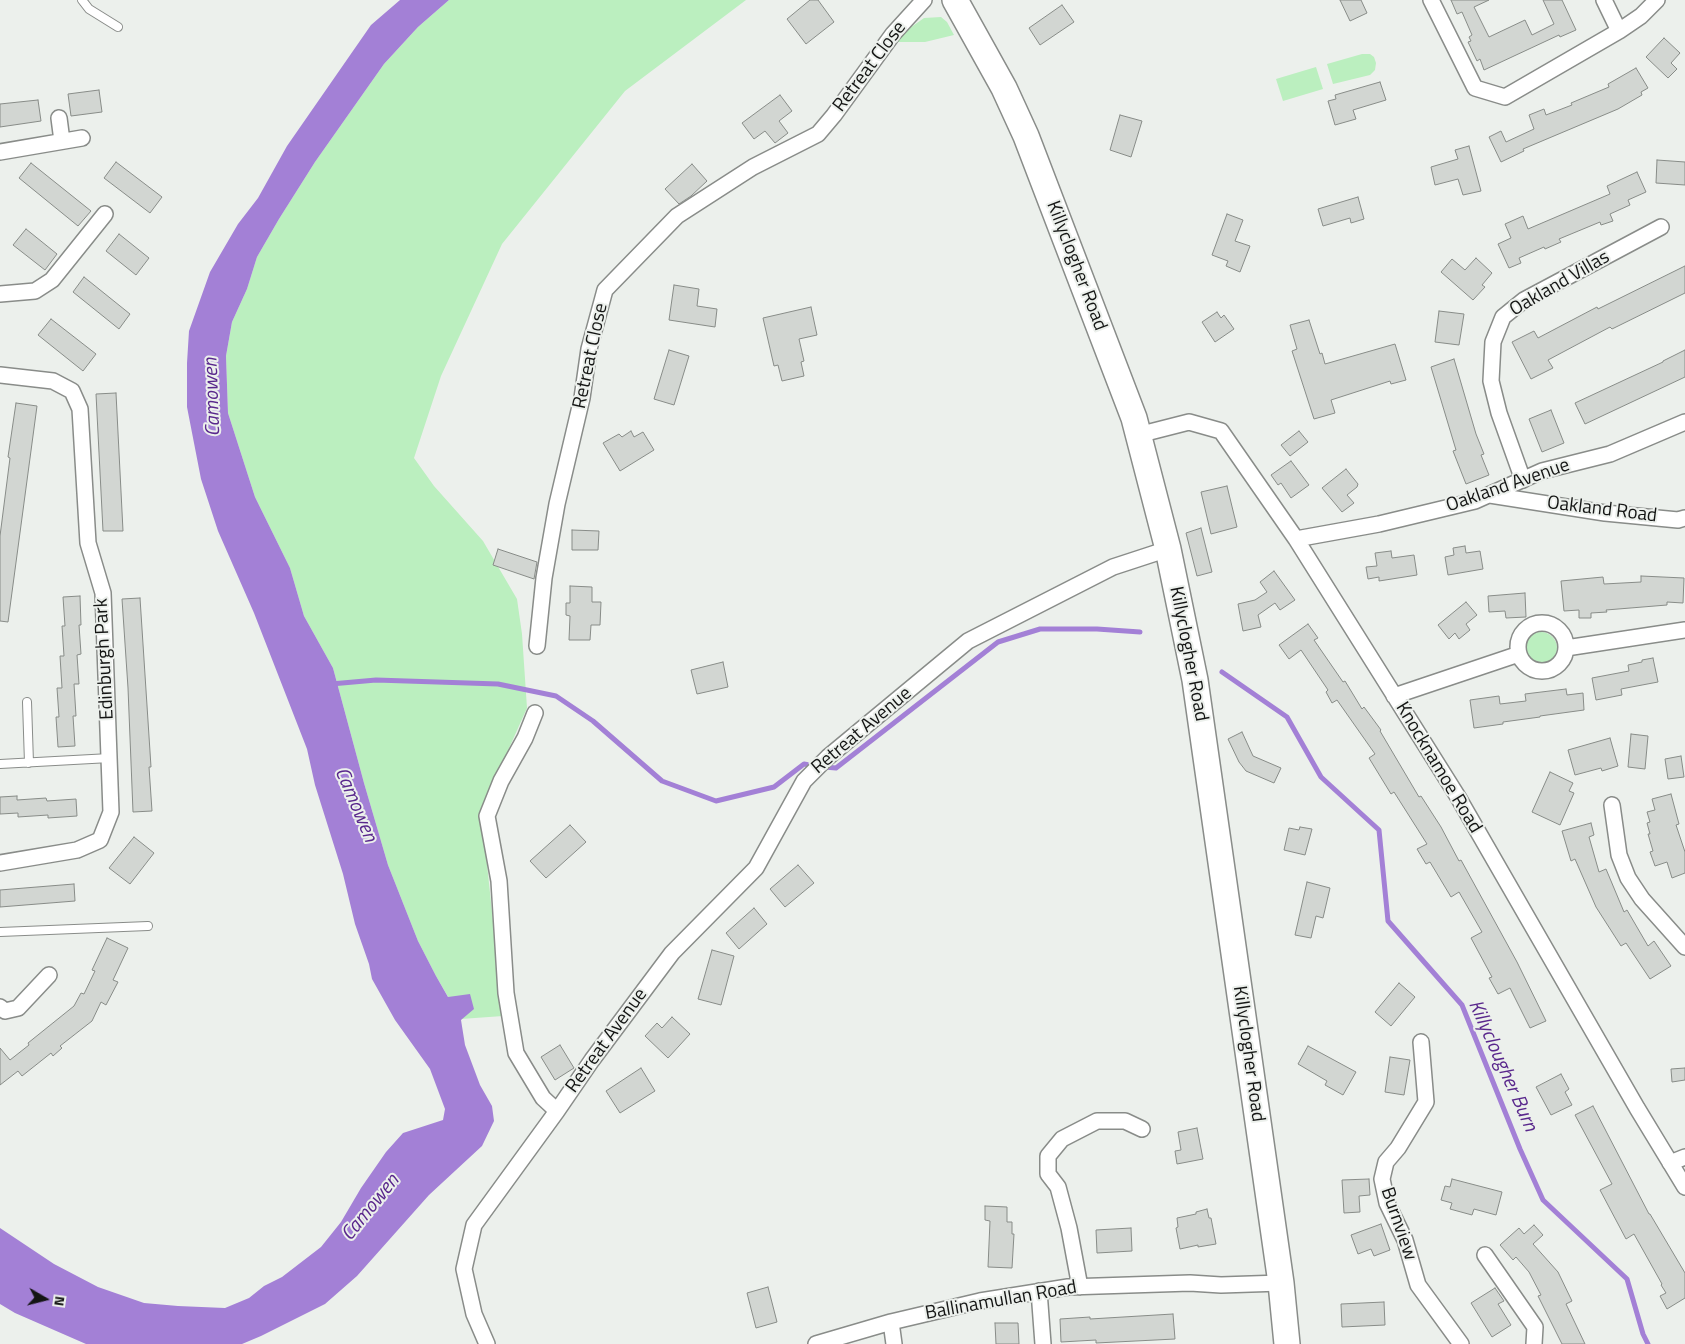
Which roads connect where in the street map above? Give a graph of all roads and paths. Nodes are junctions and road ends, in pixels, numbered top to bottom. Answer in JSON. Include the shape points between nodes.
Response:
{"nodes":[{"id":1,"x":82,"y":0,"type":"edge"},
{"id":2,"x":924,"y":0,"type":"edge"},
{"id":3,"x":955,"y":0,"type":"edge"},
{"id":4,"x":1431,"y":0,"type":"edge"},
{"id":5,"x":1604,"y":0,"type":"edge"},
{"id":6,"x":1657,"y":0,"type":"edge"},
{"id":7,"x":118,"y":27,"type":"dead end"},
{"id":8,"x":1618,"y":31,"type":"junction"},
{"id":9,"x":59,"y":118,"type":"dead end"},
{"id":10,"x":82,"y":138,"type":"dead end"},
{"id":11,"x":62,"y":141,"type":"junction"},
{"id":12,"x":0,"y":152,"type":"edge"},
{"id":13,"x":105,"y":214,"type":"dead end"},
{"id":14,"x":1661,"y":227,"type":"dead end"},
{"id":15,"x":0,"y":294,"type":"edge"},
{"id":16,"x":0,"y":375,"type":"edge"},
{"id":17,"x":1685,"y":422,"type":"edge"},
{"id":18,"x":1138,"y":434,"type":"junction"},
{"id":19,"x":1523,"y":480,"type":"junction"},
{"id":20,"x":1490,"y":495,"type":"junction"},
{"id":21,"x":1685,"y":518,"type":"edge"},
{"id":22,"x":1296,"y":539,"type":"junction"},
{"id":23,"x":1168,"y":549,"type":"junction"},
{"id":24,"x":1685,"y":630,"type":"edge"},
{"id":25,"x":537,"y":646,"type":"dead end"},
{"id":26,"x":1566,"y":648,"type":"junction"},
{"id":27,"x":1519,"y":654,"type":"junction"},
{"id":28,"x":1394,"y":696,"type":"junction"},
{"id":29,"x":27,"y":702,"type":"dead end"},
{"id":30,"x":535,"y":713,"type":"dead end"},
{"id":31,"x":110,"y":758,"type":"junction"},
{"id":32,"x":29,"y":763,"type":"junction"},
{"id":33,"x":0,"y":764,"type":"edge"},
{"id":34,"x":1612,"y":805,"type":"dead end"},
{"id":35,"x":0,"y":863,"type":"edge"},
{"id":36,"x":148,"y":926,"type":"dead end"},
{"id":37,"x":0,"y":932,"type":"edge"},
{"id":38,"x":1685,"y":947,"type":"edge"},
{"id":39,"x":49,"y":975,"type":"dead end"},
{"id":40,"x":0,"y":1007,"type":"edge"},
{"id":41,"x":1421,"y":1042,"type":"dead end"},
{"id":42,"x":557,"y":1111,"type":"junction"},
{"id":43,"x":1142,"y":1129,"type":"dead end"},
{"id":44,"x":1685,"y":1157,"type":"edge"},
{"id":45,"x":1670,"y":1164,"type":"junction"},
{"id":46,"x":1685,"y":1187,"type":"edge"},
{"id":47,"x":1486,"y":1255,"type":"dead end"},
{"id":48,"x":1281,"y":1284,"type":"junction"},
{"id":49,"x":1080,"y":1286,"type":"junction"},
{"id":50,"x":1039,"y":1291,"type":"junction"},
{"id":51,"x":891,"y":1322,"type":"junction"},
{"id":52,"x":487,"y":1344,"type":"edge"},
{"id":53,"x":816,"y":1344,"type":"edge"},
{"id":54,"x":894,"y":1344,"type":"edge"},
{"id":55,"x":1042,"y":1344,"type":"edge"},
{"id":56,"x":1287,"y":1344,"type":"edge"},
{"id":57,"x":1461,"y":1344,"type":"edge"},
{"id":58,"x":1534,"y":1344,"type":"edge"}],
"edges":[{"from":1,"to":7,"type":"lane","via":[[88,9]]},
{"from":2,"to":25,"type":"street","name":"Retreat Close","via":[[893,34],[818,134],[753,167],[677,216],[605,290],[589,349],[582,398],[557,504],[544,578]]},
{"from":3,"to":18,"type":"highway","name":"Killyclogher Road","via":[[1004,88],[1026,136]]},
{"from":4,"to":8,"type":"street","via":[[1475,88],[1505,97]]},
{"from":5,"to":8,"type":"street"},
{"from":6,"to":8,"type":"street","via":[[1641,16]]},
{"from":9,"to":11,"type":"street"},
{"from":10,"to":11,"type":"street"},
{"from":11,"to":12,"type":"street"},
{"from":13,"to":15,"type":"street","via":[[52,280],[35,290]]},
{"from":14,"to":19,"type":"street","name":"Oakland Villas","via":[[1524,300],[1503,317],[1493,342],[1491,381]]},
{"from":16,"to":31,"type":"street","name":"Edinburgh Park","via":[[53,380],[72,391],[80,409],[88,543],[103,593]]},
{"from":17,"to":19,"type":"street","name":"Oakland Avenue","via":[[1610,454],[1542,471]]},
{"from":18,"to":22,"type":"street","name":"Knocknamoe Road","via":[[1189,422],[1221,431]]},
{"from":18,"to":23,"type":"highway","name":"Killyclogher Road"},
{"from":19,"to":20,"type":"street","name":"Oakland Avenue"},
{"from":20,"to":21,"type":"street","name":"Oakland Road","via":[[1605,512],[1678,520]]},
{"from":20,"to":22,"type":"street","name":"Oakland Avenue","via":[[1380,524]]},
{"from":22,"to":28,"type":"street","name":"Knocknamoe Road"},
{"from":23,"to":42,"type":"street","name":"Retreat Avenue","via":[[1113,568],[968,641],[828,757],[804,781],[756,868],[672,953]]},
{"from":23,"to":48,"type":"highway","name":"Killyclogher Road","via":[[1195,680]]},
{"from":24,"to":26,"type":"street"},
{"from":26,"to":27,"type":"street","via":[[1558,665],[1540,672],[1523,663]]},
{"from":26,"to":27,"type":"street","via":[[1564,636],[1556,627],[1545,623],[1533,625],[1523,632],[1518,643]]},
{"from":27,"to":28,"type":"street"},
{"from":28,"to":45,"type":"street","name":"Knocknamoe Road","via":[[1458,797]]},
{"from":29,"to":32,"type":"lane"},
{"from":30,"to":42,"type":"street","name":"Retreat Avenue","via":[[501,781],[488,816],[499,880],[506,993],[516,1053],[543,1098]]},
{"from":31,"to":32,"type":"lane"},
{"from":31,"to":35,"type":"street","name":"Edinburgh Park","via":[[111,812],[100,840],[77,850]]},
{"from":32,"to":33,"type":"lane"},
{"from":34,"to":38,"type":"street","via":[[1619,855],[1628,878],[1642,899]]},
{"from":36,"to":37,"type":"lane"},
{"from":39,"to":40,"type":"street","via":[[18,1008],[5,1011]]},
{"from":41,"to":57,"type":"street","name":"Burnview","via":[[1426,1102],[1386,1162],[1382,1179],[1387,1203],[1405,1240],[1418,1285]]},
{"from":42,"to":52,"type":"street","via":[[474,1224],[464,1269],[474,1314]]},
{"from":43,"to":49,"type":"street","via":[[1125,1122],[1096,1121],[1062,1139],[1048,1156],[1048,1174],[1058,1187],[1070,1228]]},
{"from":44,"to":45,"type":"street"},
{"from":45,"to":46,"type":"street","name":"Knocknamoe Road"},
{"from":47,"to":58,"type":"street","via":[[1535,1327]]},
{"from":48,"to":49,"type":"street","name":"Ballinamullan Road"},
{"from":48,"to":56,"type":"highway","name":"Killyclogher Road"},
{"from":49,"to":50,"type":"street","name":"Ballinamullan Road"},
{"from":50,"to":51,"type":"street","name":"Ballinamullan Road"},
{"from":50,"to":55,"type":"street"},
{"from":51,"to":53,"type":"street","name":"Ballinamullan Road"},
{"from":51,"to":54,"type":"street"}]}
